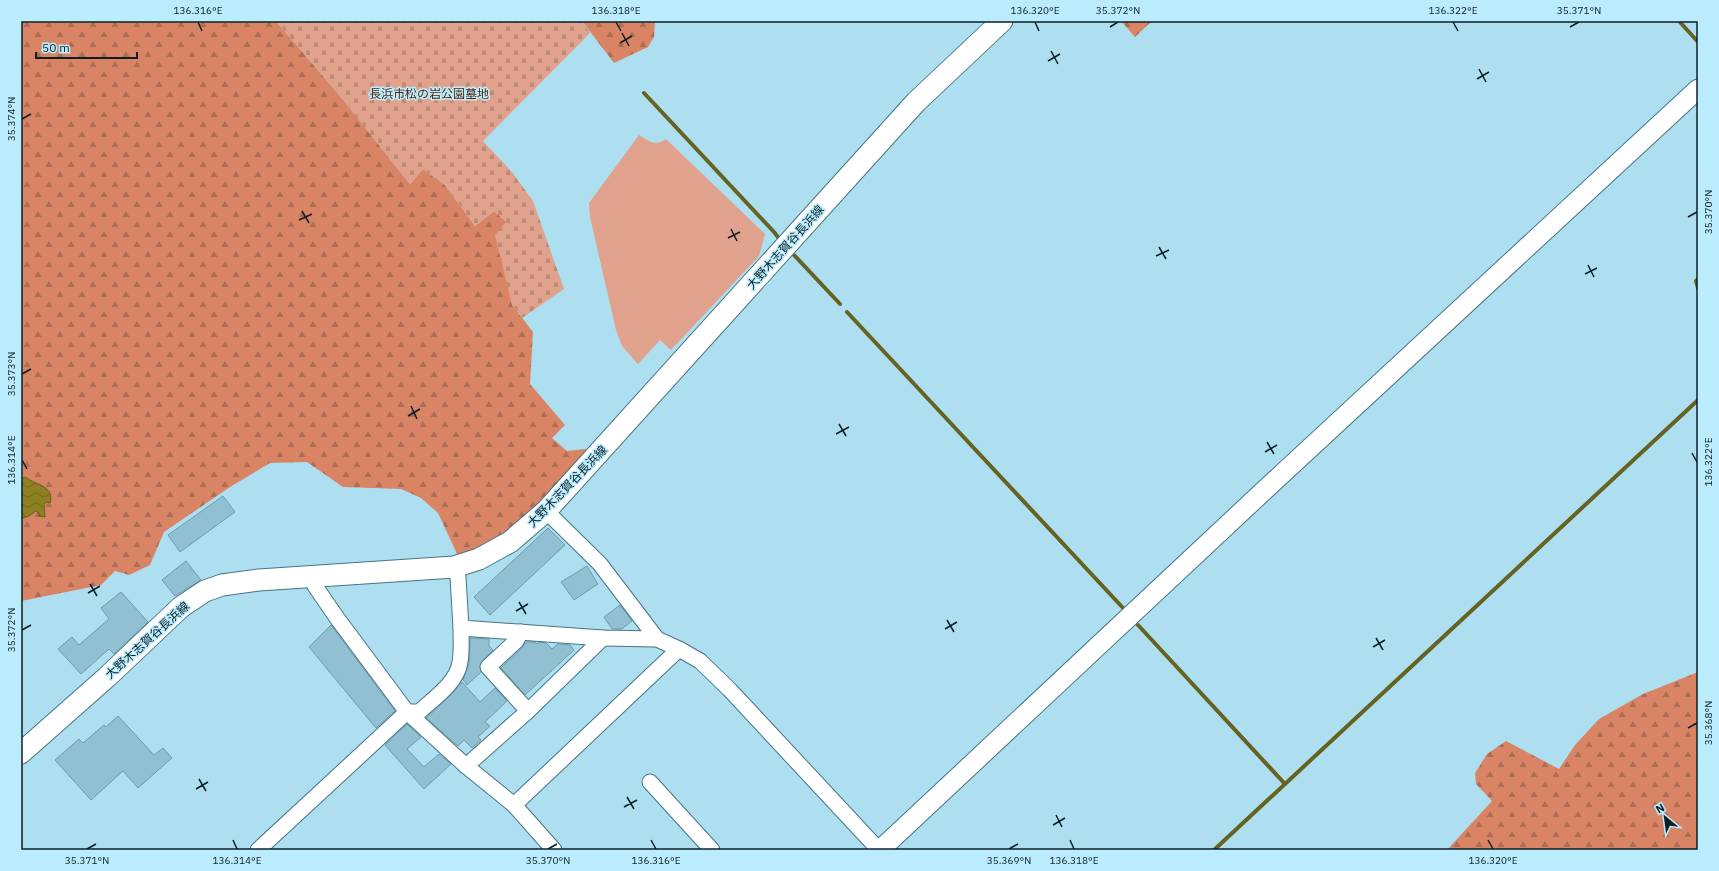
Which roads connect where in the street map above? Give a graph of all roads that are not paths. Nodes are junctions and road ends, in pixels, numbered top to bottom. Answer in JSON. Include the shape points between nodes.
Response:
{"nodes":[{"id":1,"x":1002,"y":21,"type":"edge"},
{"id":2,"x":1698,"y":89,"type":"edge"},
{"id":3,"x":546,"y":511,"type":"junction"},
{"id":4,"x":454,"y":567,"type":"junction"},
{"id":5,"x":312,"y":577,"type":"junction"},
{"id":6,"x":461,"y":628,"type":"junction"},
{"id":7,"x":521,"y":632,"type":"junction"},
{"id":8,"x":603,"y":638,"type":"junction"},
{"id":9,"x":657,"y":639,"type":"junction"},
{"id":10,"x":679,"y":649,"type":"junction"},
{"id":11,"x":528,"y":711,"type":"junction"},
{"id":12,"x":407,"y":712,"type":"junction"},
{"id":13,"x":21,"y":753,"type":"edge"},
{"id":14,"x":466,"y":766,"type":"junction"},
{"id":15,"x":650,"y":782,"type":"dead end"},
{"id":16,"x":514,"y":805,"type":"junction"},
{"id":17,"x":707,"y":848,"type":"edge"},
{"id":18,"x":258,"y":850,"type":"edge"},
{"id":19,"x":554,"y":850,"type":"edge"},
{"id":20,"x":879,"y":850,"type":"edge"}],
"edges":[{"from":1,"to":3,"type":"main road","name":"大野木志賀谷長浜線","via":[[916,102]]},
{"from":2,"to":20,"type":"street"},
{"from":3,"to":4,"type":"main road","name":"大野木志賀谷長浜線","via":[[510,542],[479,559]]},
{"from":3,"to":9,"type":"street","via":[[600,564]]},
{"from":4,"to":5,"type":"main road","name":"大野木志賀谷長浜線"},
{"from":4,"to":6,"type":"street","via":[[458,577]]},
{"from":5,"to":12,"type":"street","via":[[315,586],[337,618]]},
{"from":5,"to":13,"type":"main road","name":"大野木志賀谷長浜線","via":[[222,585],[205,592],[182,607]]},
{"from":6,"to":7,"type":"street"},
{"from":6,"to":12,"type":"street","via":[[460,662],[449,684],[419,712]]},
{"from":7,"to":8,"type":"street"},
{"from":7,"to":11,"type":"street","via":[[516,641],[488,667]]},
{"from":8,"to":9,"type":"street"},
{"from":8,"to":11,"type":"street"},
{"from":9,"to":10,"type":"street"},
{"from":10,"to":16,"type":"street"},
{"from":10,"to":20,"type":"street","via":[[700,660],[729,689]]},
{"from":11,"to":14,"type":"street"},
{"from":12,"to":14,"type":"street"},
{"from":12,"to":18,"type":"street"},
{"from":14,"to":16,"type":"street"},
{"from":15,"to":17,"type":"street"},
{"from":16,"to":19,"type":"street"}]}
